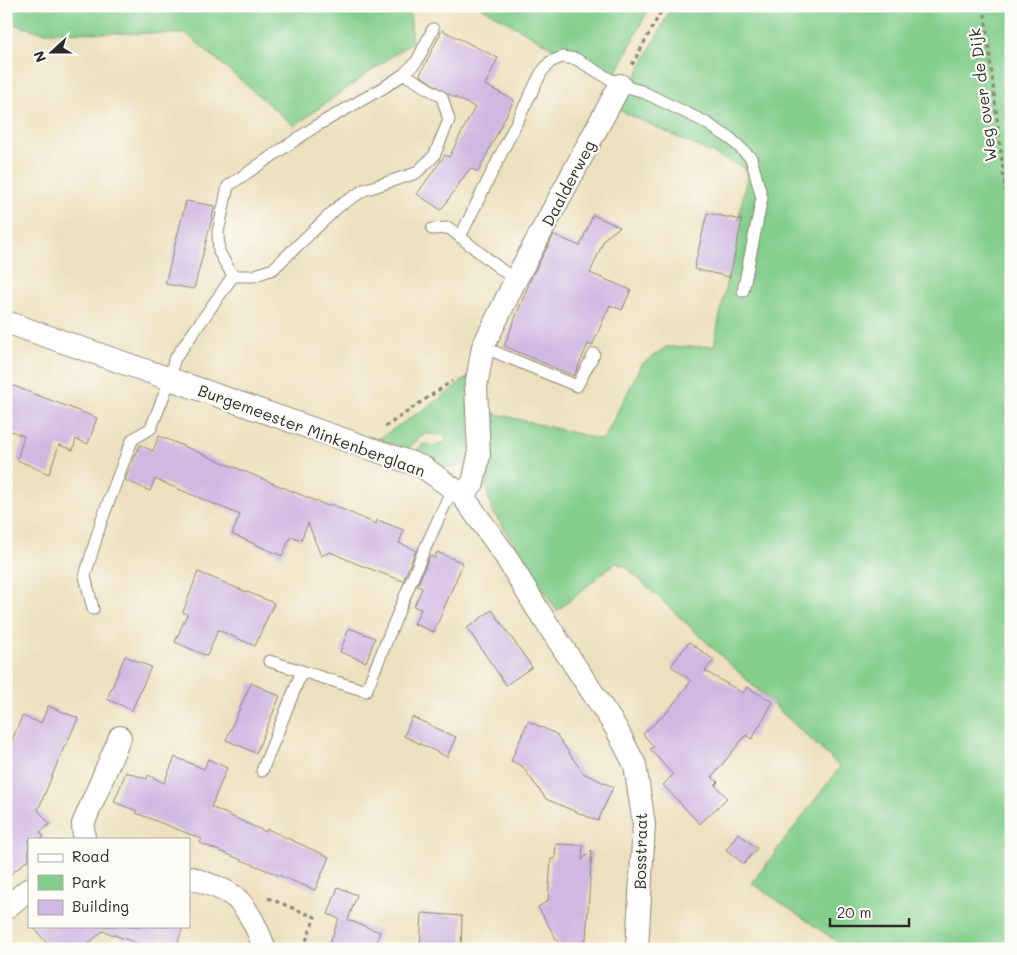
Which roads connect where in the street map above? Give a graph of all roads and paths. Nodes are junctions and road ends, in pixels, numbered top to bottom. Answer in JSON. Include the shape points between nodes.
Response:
{"nodes":[{"id":1,"x":664,"y":6,"type":"edge"},
{"id":2,"x":984,"y":6,"type":"edge"},
{"id":3,"x":433,"y":29,"type":"dead end"},
{"id":4,"x":404,"y":74,"type":"junction"},
{"id":5,"x":620,"y":86,"type":"junction"},
{"id":6,"x":432,"y":228,"type":"dead end"},
{"id":7,"x":460,"y":237,"type":"junction"},
{"id":8,"x":1011,"y":240,"type":"edge"},
{"id":9,"x":233,"y":276,"type":"junction"},
{"id":10,"x":516,"y":279,"type":"junction"},
{"id":11,"x":744,"y":291,"type":"dead end"},
{"id":12,"x":6,"y":322,"type":"edge"},
{"id":13,"x":594,"y":354,"type":"dead end"},
{"id":14,"x":481,"y":355,"type":"junction"},
{"id":15,"x":170,"y":380,"type":"junction"},
{"id":16,"x":366,"y":447,"type":"junction"},
{"id":17,"x":457,"y":491,"type":"junction"},
{"id":18,"x":93,"y":609,"type":"dead end"},
{"id":19,"x":268,"y":661,"type":"dead end"},
{"id":20,"x":302,"y":671,"type":"junction"},
{"id":21,"x":616,"y":728,"type":"joint"},
{"id":22,"x":120,"y":737,"type":"dead end"},
{"id":23,"x":262,"y":771,"type":"dead end"},
{"id":24,"x":84,"y":838,"type":"edge"},
{"id":25,"x":190,"y":876,"type":"edge"},
{"id":26,"x":28,"y":890,"type":"edge"},
{"id":27,"x":264,"y":897,"type":"dead end"},
{"id":28,"x":6,"y":908,"type":"edge"},
{"id":29,"x":265,"y":949,"type":"edge"},
{"id":30,"x":303,"y":949,"type":"edge"},
{"id":31,"x":637,"y":949,"type":"edge"}],
"edges":[{"from":1,"to":5,"type":"path"},
{"from":2,"to":8,"type":"path","name":"Weg over de Dijk"},
{"from":3,"to":4,"type":"lane","via":[[417,61]]},
{"from":4,"to":9,"type":"lane","via":[[316,126],[228,186],[218,232],[219,252]]},
{"from":4,"to":9,"type":"lane","via":[[442,97],[448,120],[434,156],[416,173],[364,190],[339,206],[273,269],[252,276]]},
{"from":5,"to":7,"type":"lane","via":[[576,59],[562,57],[550,62],[541,73]]},
{"from":5,"to":10,"type":"street","name":"Daalderweg"},
{"from":5,"to":11,"type":"lane","via":[[641,91],[703,121],[731,139],[751,158],[762,198]]},
{"from":6,"to":7,"type":"lane","via":[[449,228]]},
{"from":7,"to":10,"type":"lane"},
{"from":9,"to":15,"type":"lane","via":[[174,360]]},
{"from":10,"to":14,"type":"street","name":"Daalderweg"},
{"from":12,"to":15,"type":"street","name":"Burgemeester Minkenberglaan"},
{"from":13,"to":14,"type":"lane","via":[[577,386]]},
{"from":14,"to":16,"type":"path","via":[[428,399],[374,435]]},
{"from":14,"to":17,"type":"street","name":"Daalderweg","via":[[476,387],[479,455],[473,483]]},
{"from":15,"to":16,"type":"street","name":"Burgemeester Minkenberglaan"},
{"from":15,"to":18,"type":"lane","via":[[151,428],[133,439],[101,522],[85,576]]},
{"from":16,"to":17,"type":"street","name":"Burgemeester Minkenberglaan","via":[[423,467]]},
{"from":17,"to":20,"type":"lane","via":[[422,556],[366,691]]},
{"from":17,"to":21,"type":"street","name":"Burgemeester Minkenberglaan","via":[[503,552]]},
{"from":19,"to":20,"type":"lane"},
{"from":20,"to":23,"type":"lane"},
{"from":21,"to":31,"type":"street","name":"Bosstraat","via":[[635,765],[644,824]]},
{"from":22,"to":24,"type":"street","via":[[83,824]]},
{"from":25,"to":29,"type":"street","via":[[231,894],[246,910]]},
{"from":26,"to":28,"type":"street"},
{"from":27,"to":30,"type":"path","via":[[315,917]]}]}
